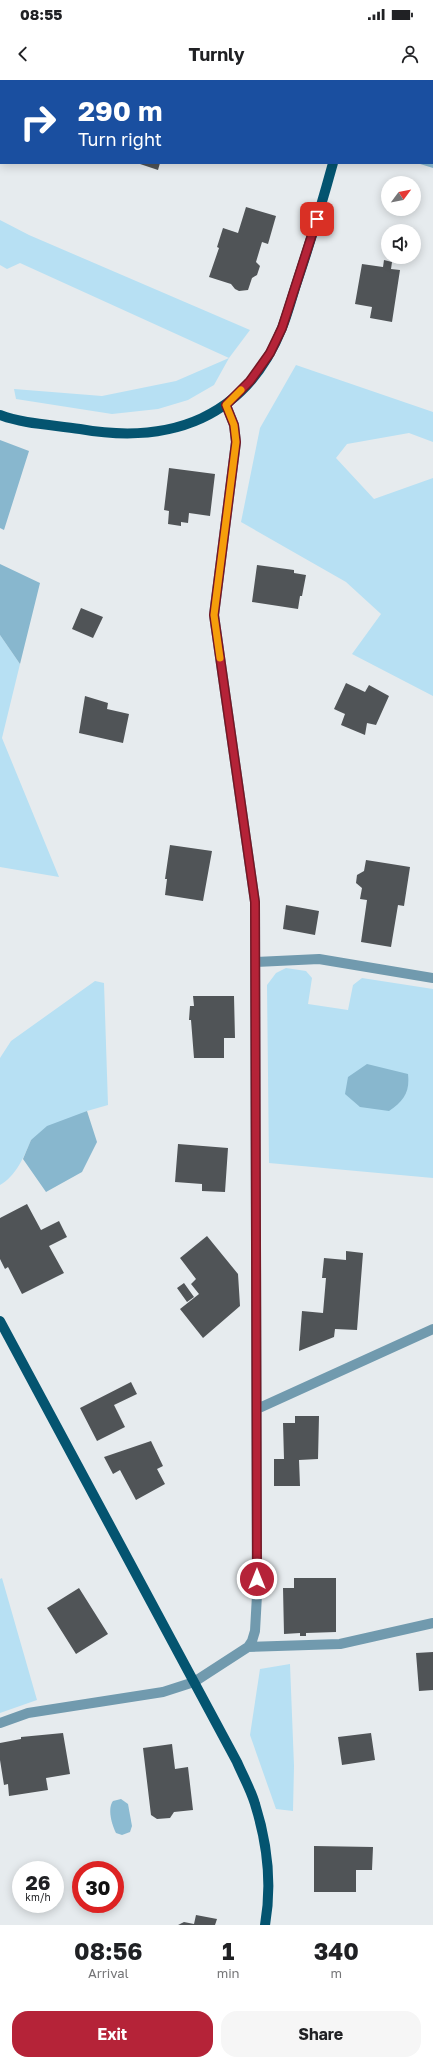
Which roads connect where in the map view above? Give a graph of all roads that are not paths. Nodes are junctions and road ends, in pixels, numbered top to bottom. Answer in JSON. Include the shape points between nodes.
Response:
{"nodes":[{"id":1,"x":333,"y":164,"type":"edge"},
{"id":2,"x":226,"y":405,"type":"junction"},
{"id":3,"x":0,"y":415,"type":"edge"},
{"id":4,"x":256,"y":962,"type":"junction"},
{"id":5,"x":433,"y":978,"type":"edge"},
{"id":6,"x":0,"y":1322,"type":"edge"},
{"id":7,"x":433,"y":1329,"type":"edge"},
{"id":8,"x":258,"y":1409,"type":"junction"},
{"id":9,"x":433,"y":1623,"type":"edge"},
{"id":10,"x":248,"y":1647,"type":"junction"},
{"id":11,"x":194,"y":1682,"type":"junction"},
{"id":12,"x":0,"y":1724,"type":"edge"},
{"id":13,"x":265,"y":1925,"type":"edge"}],
"edges":[{"from":1,"to":2,"type":"main road","via":[[282,328],[270,353],[250,381]]},
{"from":2,"to":3,"type":"main road","via":[[192,424],[140,433],[109,434]]},
{"from":2,"to":4,"type":"street","via":[[234,425],[236,442],[214,615],[255,902]]},
{"from":4,"to":5,"type":"street","via":[[319,959]]},
{"from":4,"to":8,"type":"street"},
{"from":6,"to":11,"type":"main road"},
{"from":7,"to":8,"type":"street"},
{"from":8,"to":10,"type":"street","via":[[257,1595],[254,1631]]},
{"from":9,"to":10,"type":"street","via":[[340,1644]]},
{"from":10,"to":11,"type":"street"},
{"from":11,"to":12,"type":"street","via":[[163,1692],[28,1713]]},
{"from":11,"to":13,"type":"main road","via":[[237,1762],[255,1803],[264,1839],[268,1876]]}]}
